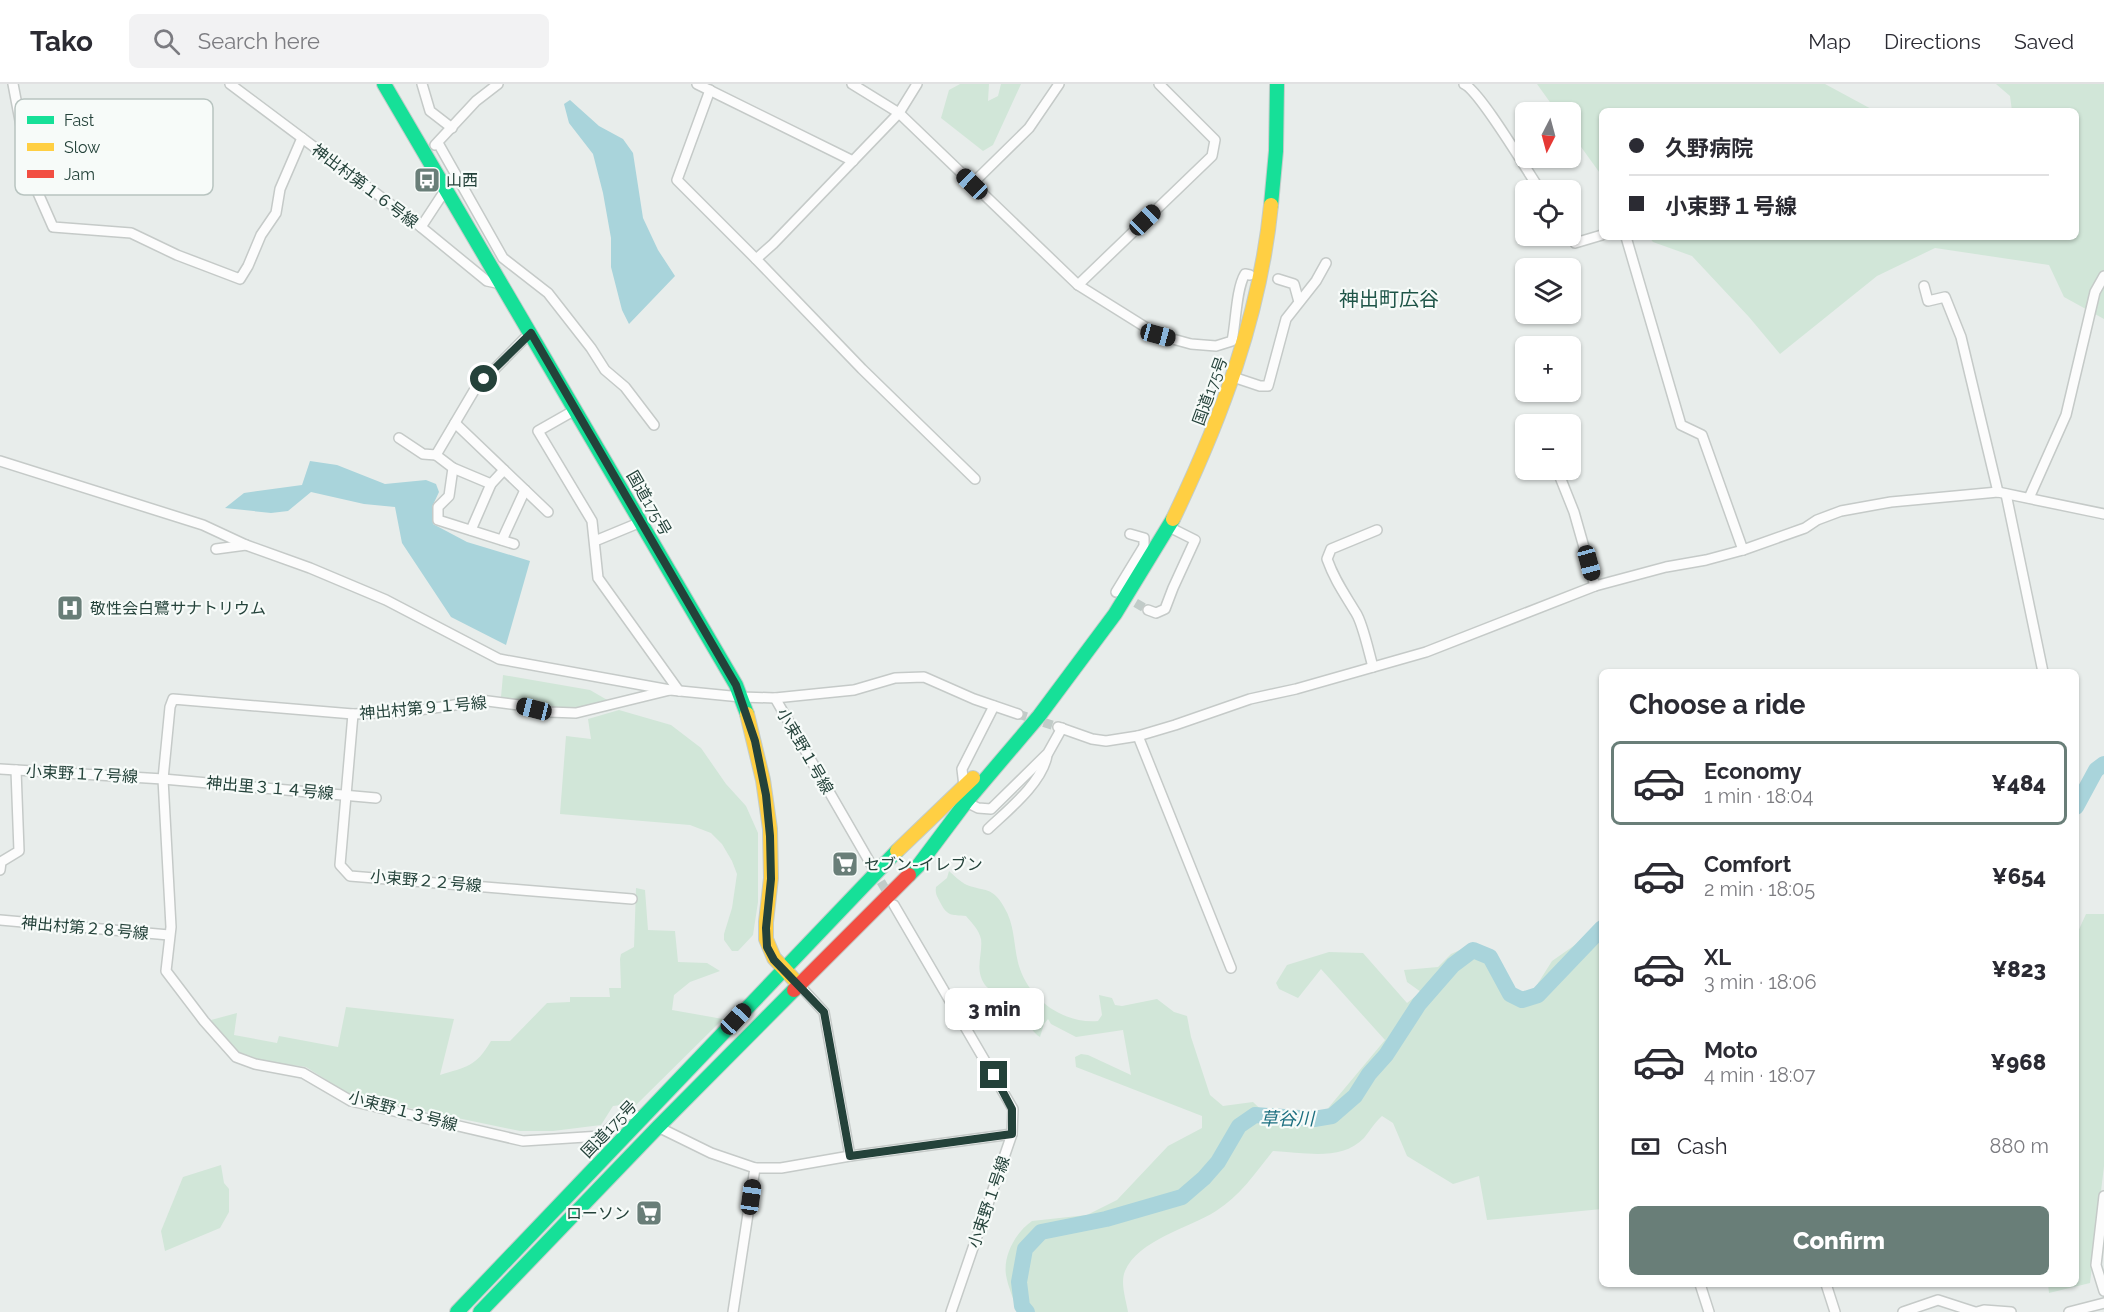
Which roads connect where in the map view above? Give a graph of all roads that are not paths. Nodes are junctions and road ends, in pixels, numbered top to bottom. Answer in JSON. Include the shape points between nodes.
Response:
{"nodes":[{"id":1,"x":13,"y":84,"type":"edge"},
{"id":2,"x":230,"y":84,"type":"edge"},
{"id":3,"x":384,"y":84,"type":"edge"},
{"id":4,"x":422,"y":84,"type":"edge"},
{"id":5,"x":498,"y":84,"type":"edge"},
{"id":6,"x":697,"y":84,"type":"edge"},
{"id":7,"x":852,"y":84,"type":"edge"},
{"id":8,"x":918,"y":84,"type":"edge"},
{"id":9,"x":1059,"y":84,"type":"edge"},
{"id":10,"x":1160,"y":84,"type":"edge"},
{"id":11,"x":1277,"y":84,"type":"edge"},
{"id":12,"x":1464,"y":84,"type":"edge"},
{"id":13,"x":710,"y":90,"type":"junction"},
{"id":14,"x":16,"y":99,"type":"edge"},
{"id":15,"x":899,"y":113,"type":"junction"},
{"id":16,"x":452,"y":128,"type":"junction"},
{"id":17,"x":302,"y":138,"type":"junction"},
{"id":18,"x":438,"y":142,"type":"junction"},
{"id":19,"x":426,"y":155,"type":"junction"},
{"id":20,"x":853,"y":161,"type":"junction"},
{"id":21,"x":1533,"y":180,"type":"edge"},
{"id":22,"x":972,"y":184,"type":"junction"},
{"id":23,"x":446,"y":189,"type":"junction"},
{"id":24,"x":39,"y":195,"type":"edge"},
{"id":25,"x":421,"y":228,"type":"junction"},
{"id":26,"x":1599,"y":236,"type":"edge"},
{"id":27,"x":1627,"y":240,"type":"edge"},
{"id":28,"x":1581,"y":241,"type":"edge"},
{"id":29,"x":756,"y":259,"type":"junction"},
{"id":30,"x":1326,"y":263,"type":"dead end"},
{"id":31,"x":1250,"y":274,"type":"dead end"},
{"id":32,"x":2104,"y":276,"type":"edge"},
{"id":33,"x":1278,"y":279,"type":"dead end"},
{"id":34,"x":501,"y":284,"type":"junction"},
{"id":35,"x":1078,"y":285,"type":"junction"},
{"id":36,"x":1924,"y":286,"type":"dead end"},
{"id":37,"x":1299,"y":302,"type":"junction"},
{"id":38,"x":531,"y":333,"type":"junction"},
{"id":39,"x":1238,"y":344,"type":"junction"},
{"id":40,"x":1233,"y":377,"type":"junction"},
{"id":41,"x":575,"y":410,"type":"junction"},
{"id":42,"x":455,"y":423,"type":"junction"},
{"id":43,"x":654,"y":425,"type":"dead end"},
{"id":44,"x":399,"y":438,"type":"dead end"},
{"id":45,"x":436,"y":455,"type":"junction"},
{"id":46,"x":0,"y":461,"type":"edge"},
{"id":47,"x":453,"y":468,"type":"junction"},
{"id":48,"x":504,"y":470,"type":"junction"},
{"id":49,"x":975,"y":479,"type":"dead end"},
{"id":50,"x":1561,"y":480,"type":"edge"},
{"id":51,"x":491,"y":484,"type":"junction"},
{"id":52,"x":525,"y":490,"type":"junction"},
{"id":53,"x":2002,"y":493,"type":"junction"},
{"id":54,"x":2029,"y":498,"type":"junction"},
{"id":55,"x":548,"y":512,"type":"dead end"},
{"id":56,"x":2104,"y":514,"type":"edge"},
{"id":57,"x":641,"y":522,"type":"junction"},
{"id":58,"x":1168,"y":527,"type":"junction"},
{"id":59,"x":471,"y":530,"type":"junction"},
{"id":60,"x":1377,"y":530,"type":"dead end"},
{"id":61,"x":1130,"y":534,"type":"dead end"},
{"id":62,"x":502,"y":540,"type":"junction"},
{"id":63,"x":595,"y":541,"type":"junction"},
{"id":64,"x":514,"y":544,"type":"dead end"},
{"id":65,"x":246,"y":545,"type":"junction"},
{"id":66,"x":216,"y":549,"type":"dead end"},
{"id":67,"x":1743,"y":550,"type":"junction"},
{"id":68,"x":1595,"y":586,"type":"junction"},
{"id":69,"x":1116,"y":592,"type":"dead end"},
{"id":70,"x":1148,"y":610,"type":"dead end"},
{"id":71,"x":1373,"y":667,"type":"junction"},
{"id":72,"x":2042,"y":669,"type":"edge"},
{"id":73,"x":675,"y":691,"type":"junction"},
{"id":74,"x":741,"y":697,"type":"junction"},
{"id":75,"x":775,"y":698,"type":"junction"},
{"id":76,"x":173,"y":699,"type":"joint"},
{"id":77,"x":994,"y":706,"type":"junction"},
{"id":78,"x":353,"y":714,"type":"junction"},
{"id":79,"x":1018,"y":714,"type":"tunnel mouth"},
{"id":80,"x":1138,"y":736,"type":"junction"},
{"id":81,"x":1048,"y":753,"type":"junction"},
{"id":82,"x":0,"y":769,"type":"edge"},
{"id":83,"x":16,"y":770,"type":"junction"},
{"id":84,"x":163,"y":779,"type":"junction"},
{"id":85,"x":346,"y":795,"type":"junction"},
{"id":86,"x":965,"y":795,"type":"junction"},
{"id":87,"x":376,"y":798,"type":"dead end"},
{"id":88,"x":988,"y":829,"type":"dead end"},
{"id":89,"x":872,"y":866,"type":"tunnel mouth"},
{"id":90,"x":0,"y":870,"type":"edge"},
{"id":91,"x":632,"y":899,"type":"dead end"},
{"id":92,"x":894,"y":905,"type":"tunnel mouth"},
{"id":93,"x":0,"y":920,"type":"edge"},
{"id":94,"x":170,"y":935,"type":"junction"},
{"id":95,"x":1231,"y":968,"type":"dead end"},
{"id":96,"x":784,"y":969,"type":"junction"},
{"id":97,"x":800,"y":986,"type":"junction"},
{"id":98,"x":642,"y":1118,"type":"junction"},
{"id":99,"x":658,"y":1127,"type":"junction"},
{"id":100,"x":606,"y":1132,"type":"junction"},
{"id":101,"x":1012,"y":1134,"type":"junction"},
{"id":102,"x":615,"y":1147,"type":"junction"},
{"id":103,"x":850,"y":1156,"type":"junction"},
{"id":104,"x":755,"y":1168,"type":"junction"},
{"id":105,"x":2104,"y":1196,"type":"edge"},
{"id":106,"x":2101,"y":1273,"type":"edge"},
{"id":107,"x":1701,"y":1287,"type":"edge"},
{"id":108,"x":1827,"y":1287,"type":"edge"},
{"id":109,"x":2104,"y":1291,"type":"edge"},
{"id":110,"x":2104,"y":1303,"type":"edge"},
{"id":111,"x":457,"y":1312,"type":"edge"},
{"id":112,"x":480,"y":1312,"type":"edge"},
{"id":113,"x":733,"y":1312,"type":"edge"},
{"id":114,"x":951,"y":1312,"type":"edge"},
{"id":115,"x":1709,"y":1312,"type":"edge"},
{"id":116,"x":1835,"y":1312,"type":"edge"},
{"id":117,"x":1903,"y":1312,"type":"edge"},
{"id":118,"x":1976,"y":1312,"type":"edge"},
{"id":119,"x":2011,"y":1312,"type":"edge"},
{"id":120,"x":2069,"y":1312,"type":"edge"}],
"edges":[{"from":1,"to":14,"type":"street"},
{"from":2,"to":17,"type":"street","name":"神出村第１６号線"},
{"from":3,"to":19,"type":"highway","name":"国道175号"},
{"from":4,"to":16,"type":"street","via":[[430,111]]},
{"from":5,"to":16,"type":"street"},
{"from":6,"to":13,"type":"street"},
{"from":7,"to":15,"type":"street"},
{"from":8,"to":15,"type":"street"},
{"from":9,"to":22,"type":"street","via":[[1029,128]]},
{"from":10,"to":35,"type":"street","via":[[1215,140],[1212,156]]},
{"from":11,"to":39,"type":"highway","name":"国道175号","via":[[1268,236],[1258,293]]},
{"from":12,"to":21,"type":"street","via":[[1483,104]]},
{"from":13,"to":20,"type":"street"},
{"from":13,"to":29,"type":"street","via":[[677,180]]},
{"from":15,"to":20,"type":"street"},
{"from":15,"to":22,"type":"street"},
{"from":16,"to":18,"type":"street"},
{"from":17,"to":24,"type":"street","via":[[280,189],[276,213],[240,279],[131,233],[53,227]]},
{"from":17,"to":25,"type":"street","name":"神出村第１６号線"},
{"from":18,"to":19,"type":"street"},
{"from":18,"to":43,"type":"street","via":[[503,258],[548,293],[605,370],[625,387]]},
{"from":19,"to":23,"type":"highway","name":"国道175号"},
{"from":20,"to":29,"type":"street"},
{"from":22,"to":35,"type":"street"},
{"from":23,"to":25,"type":"street"},
{"from":23,"to":34,"type":"highway","name":"国道175号"},
{"from":25,"to":34,"type":"street","name":"神出村第１６号線","via":[[487,281]]},
{"from":26,"to":28,"type":"street"},
{"from":27,"to":67,"type":"street","via":[[1681,425],[1702,435]]},
{"from":29,"to":49,"type":"street"},
{"from":30,"to":37,"type":"street"},
{"from":31,"to":39,"type":"street","via":[[1245,274],[1240,282]]},
{"from":32,"to":54,"type":"street","via":[[2095,292],[2066,415]]},
{"from":33,"to":37,"type":"street","via":[[1294,284]]},
{"from":34,"to":38,"type":"highway","name":"国道175号"},
{"from":35,"to":39,"type":"street","via":[[1158,335],[1191,344]]},
{"from":36,"to":53,"type":"street","via":[[1928,300],[1945,297],[1961,337]]},
{"from":37,"to":40,"type":"street","via":[[1282,329],[1268,386]]},
{"from":38,"to":41,"type":"highway","name":"国道175号"},
{"from":38,"to":42,"type":"street","via":[[475,390]]},
{"from":39,"to":40,"type":"highway","name":"国道175号"},
{"from":40,"to":58,"type":"highway","name":"国道175号"},
{"from":41,"to":57,"type":"highway","name":"国道175号"},
{"from":41,"to":63,"type":"street","via":[[538,431],[592,521]]},
{"from":42,"to":45,"type":"street"},
{"from":42,"to":48,"type":"street"},
{"from":44,"to":45,"type":"street","via":[[423,454]]},
{"from":45,"to":47,"type":"street"},
{"from":46,"to":65,"type":"street","via":[[203,525]]},
{"from":47,"to":51,"type":"street"},
{"from":47,"to":59,"type":"street","via":[[449,496],[438,507],[438,520]]},
{"from":48,"to":51,"type":"street"},
{"from":48,"to":52,"type":"street"},
{"from":50,"to":68,"type":"street"},
{"from":51,"to":59,"type":"street"},
{"from":52,"to":55,"type":"street"},
{"from":52,"to":62,"type":"street"},
{"from":53,"to":54,"type":"street"},
{"from":53,"to":67,"type":"street","via":[[1891,502],[1842,511]]},
{"from":53,"to":72,"type":"street"},
{"from":54,"to":56,"type":"street"},
{"from":57,"to":63,"type":"street"},
{"from":57,"to":74,"type":"highway","name":"国道175号"},
{"from":58,"to":70,"type":"street","via":[[1195,540],[1166,609],[1156,613]]},
{"from":58,"to":86,"type":"highway","name":"国道175号","via":[[1115,614],[1069,674],[1033,707]]},
{"from":59,"to":62,"type":"street"},
{"from":60,"to":71,"type":"street","via":[[1331,549],[1327,559],[1357,614]]},
{"from":61,"to":69,"type":"street","via":[[1144,538],[1144,546]]},
{"from":62,"to":64,"type":"street"},
{"from":63,"to":73,"type":"street","via":[[598,578]]},
{"from":65,"to":66,"type":"street"},
{"from":65,"to":73,"type":"street","via":[[386,600],[499,659]]},
{"from":67,"to":68,"type":"street"},
{"from":68,"to":71,"type":"street","via":[[1426,652]]},
{"from":71,"to":80,"type":"street","via":[[1250,699]]},
{"from":73,"to":74,"type":"street"},
{"from":73,"to":78,"type":"street","name":"神出村第９１号線","via":[[576,713],[480,700],[437,708]]},
{"from":74,"to":75,"type":"street"},
{"from":74,"to":96,"type":"highway","name":"国道175号","via":[[766,795],[771,879],[767,947]]},
{"from":75,"to":77,"type":"street","via":[[854,690],[895,678],[924,678]]},
{"from":75,"to":89,"type":"street","name":"小束野１号線"},
{"from":76,"to":78,"type":"street","name":"神出村第９１号線"},
{"from":76,"to":84,"type":"street","name":"小束野１３号線"},
{"from":77,"to":79,"type":"street"},
{"from":77,"to":86,"type":"street","via":[[962,769]]},
{"from":78,"to":85,"type":"street","name":"小束野２２号線"},
{"from":80,"to":81,"type":"street","via":[[1106,741],[1060,728]]},
{"from":80,"to":95,"type":"street"},
{"from":81,"to":86,"type":"street","via":[[991,809],[978,808]]},
{"from":81,"to":88,"type":"street","via":[[1025,795]]},
{"from":82,"to":83,"type":"street","name":"小束野１７号線"},
{"from":83,"to":84,"type":"street","name":"小束野１７号線"},
{"from":83,"to":90,"type":"street","via":[[19,851],[1,862]]},
{"from":84,"to":85,"type":"street","name":"神出里３１４号線"},
{"from":84,"to":94,"type":"street","name":"小束野１３号線"},
{"from":85,"to":87,"type":"street","name":"神出里３１４号線"},
{"from":85,"to":91,"type":"street","name":"小束野２２号線","via":[[340,865],[350,876]]},
{"from":86,"to":96,"type":"highway","name":"国道175号","via":[[901,847]]},
{"from":86,"to":97,"type":"highway","name":"国道175号","via":[[918,866]]},
{"from":92,"to":101,"type":"street","name":"小束野１号線","via":[[1012,1109]]},
{"from":93,"to":94,"type":"street","name":"神出村第２８号線"},
{"from":94,"to":100,"type":"street","name":"小束野１３号線","via":[[166,971],[236,1057],[303,1073],[351,1101],[523,1141],[601,1136]]},
{"from":96,"to":97,"type":"highway","name":"国道175号"},
{"from":96,"to":98,"type":"highway","name":"国道175号"},
{"from":97,"to":99,"type":"highway","name":"国道175号"},
{"from":97,"to":103,"type":"street","via":[[824,1012]]},
{"from":98,"to":100,"type":"street","name":"小束野１３号線","via":[[632,1114],[621,1117]]},
{"from":98,"to":102,"type":"highway","name":"国道175号"},
{"from":99,"to":104,"type":"street","via":[[726,1159]]},
{"from":99,"to":112,"type":"highway","name":"国道175号"},
{"from":100,"to":102,"type":"street","via":[[614,1138]]},
{"from":101,"to":103,"type":"street"},
{"from":101,"to":114,"type":"street","name":"小束野１号線"},
{"from":102,"to":111,"type":"highway","name":"国道175号"},
{"from":103,"to":104,"type":"street","via":[[781,1168]]},
{"from":104,"to":113,"type":"street"},
{"from":105,"to":106,"type":"street","via":[[2096,1265]]},
{"from":106,"to":109,"type":"street"},
{"from":107,"to":115,"type":"street"},
{"from":108,"to":116,"type":"street"},
{"from":110,"to":120,"type":"street"},
{"from":117,"to":118,"type":"street","via":[[1938,1300]]},
{"from":118,"to":119,"type":"street"}]}
